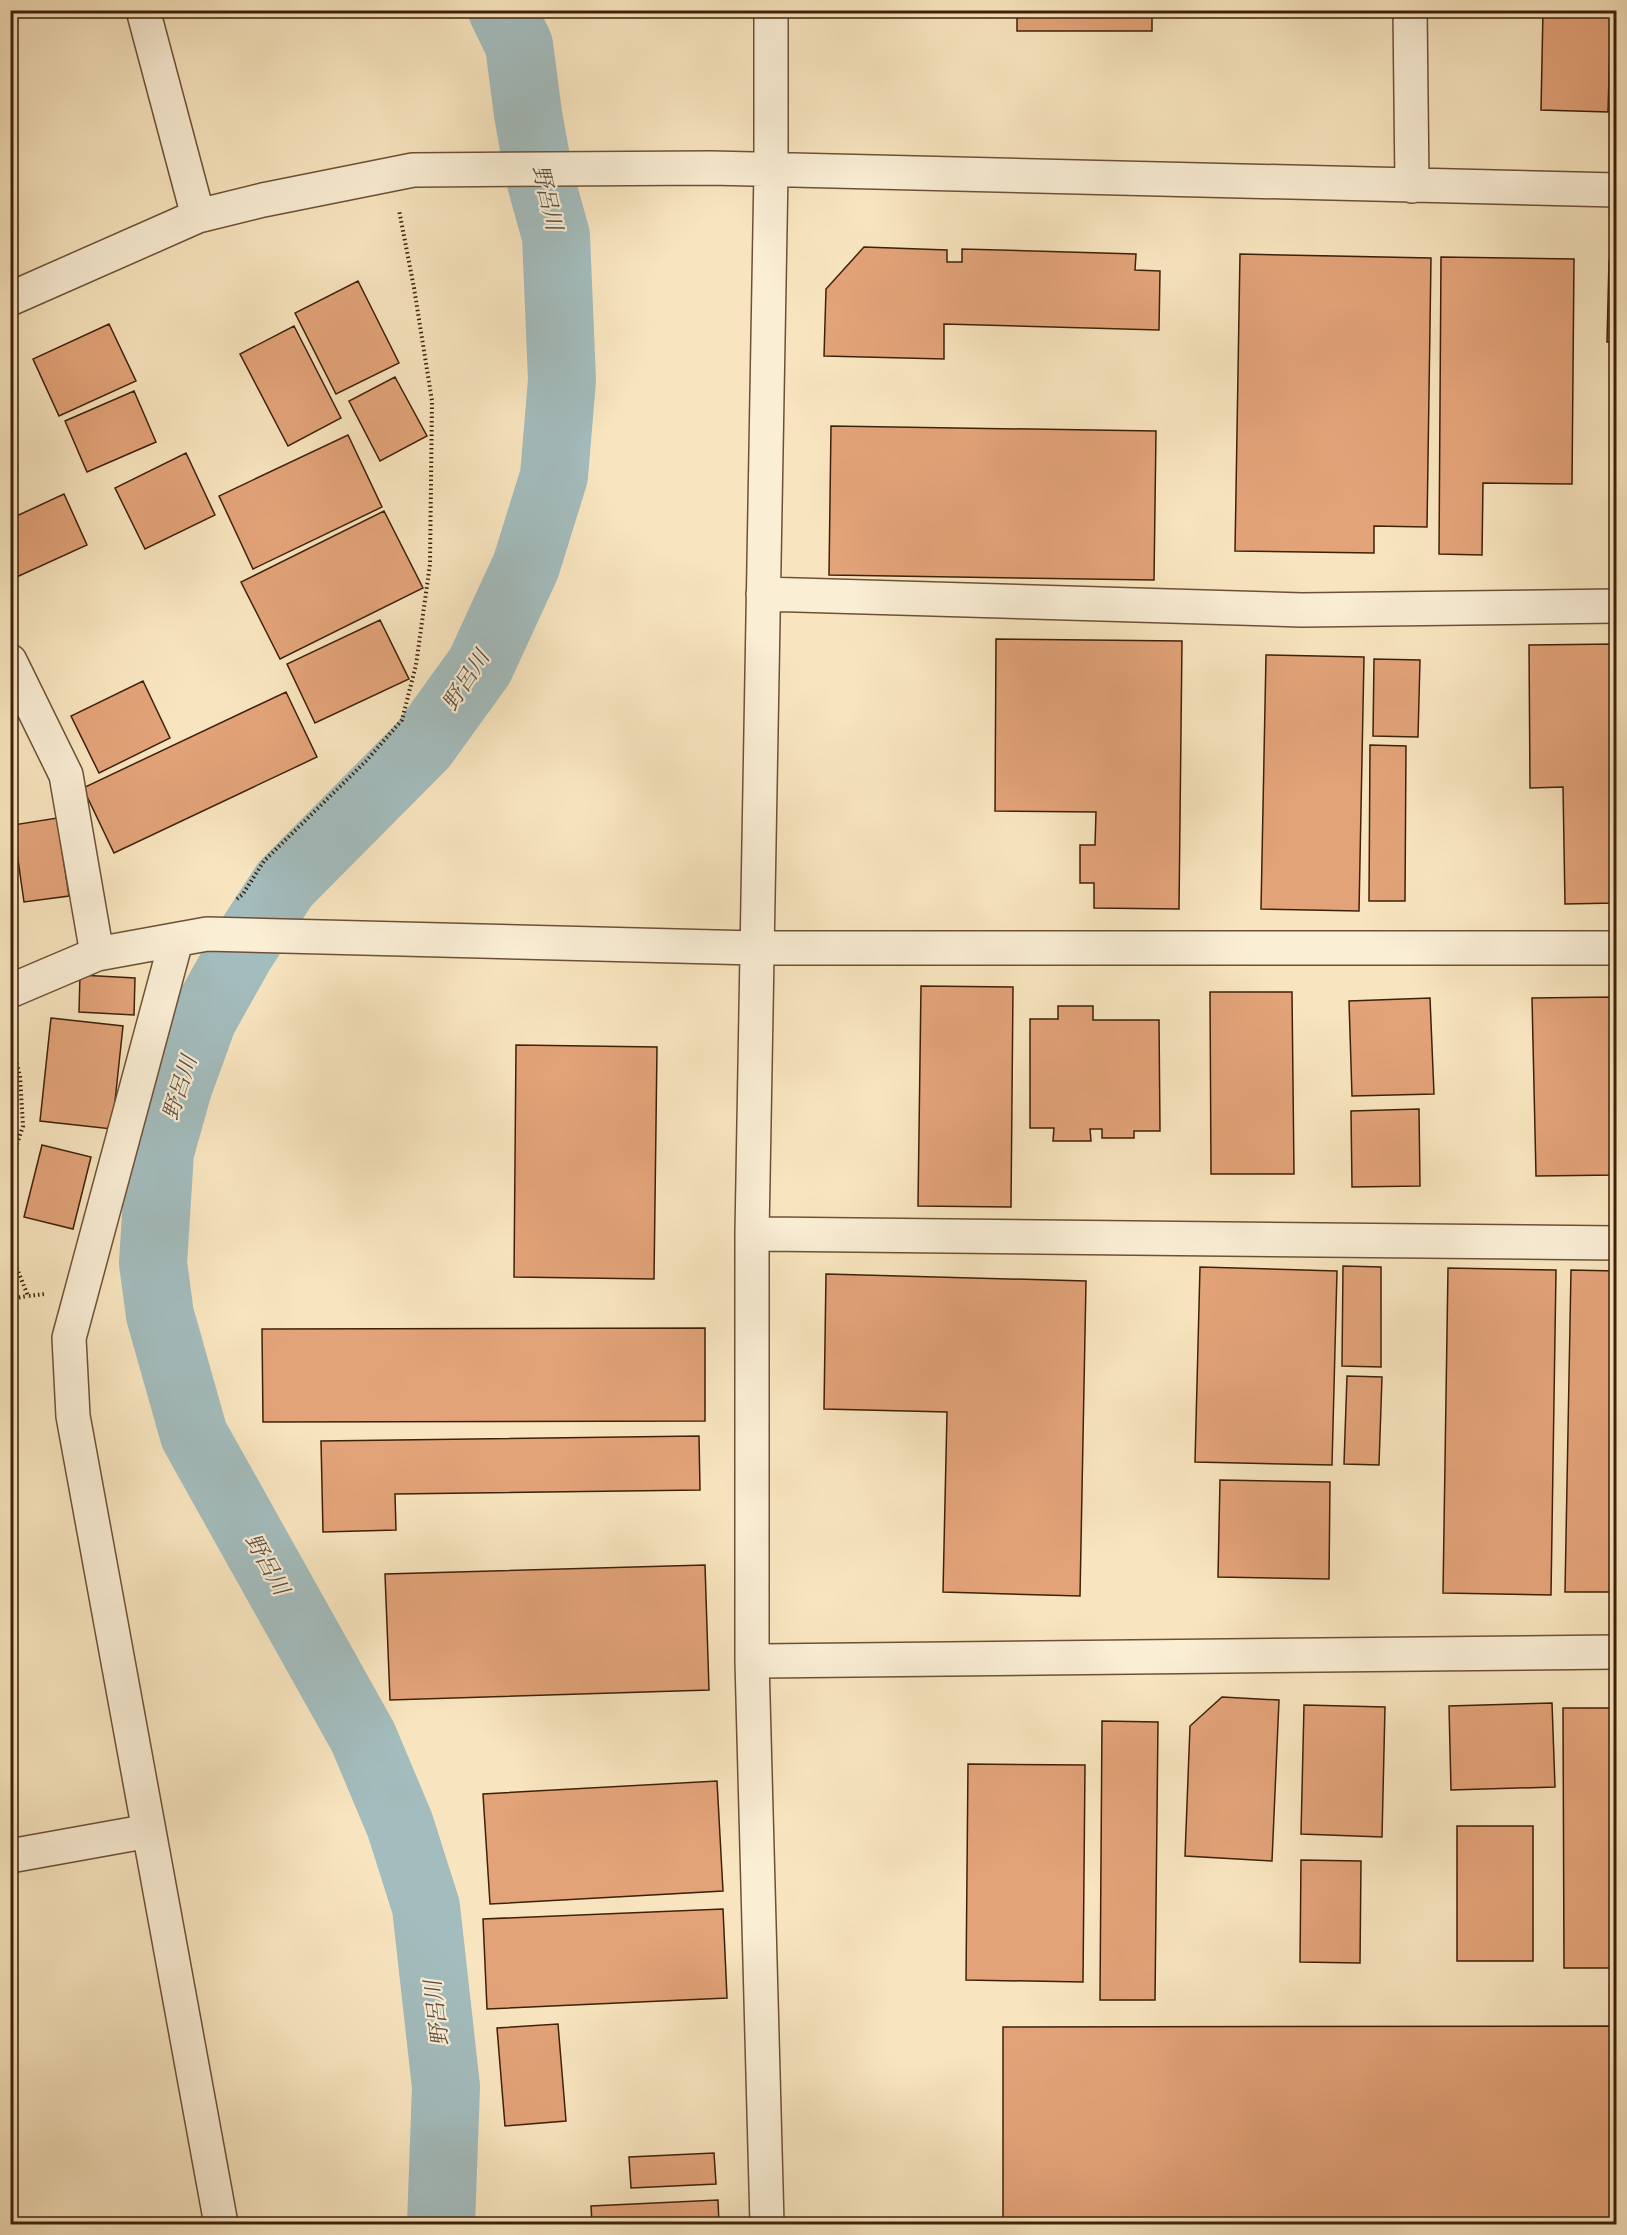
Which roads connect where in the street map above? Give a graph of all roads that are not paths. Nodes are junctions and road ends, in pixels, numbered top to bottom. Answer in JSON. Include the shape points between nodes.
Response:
{"nodes":[{"id":1,"x":143,"y":10,"type":"edge"},
{"id":2,"x":771,"y":10,"type":"edge"},
{"id":3,"x":1410,"y":10,"type":"edge"},
{"id":4,"x":771,"y":171,"type":"junction"},
{"id":5,"x":1412,"y":186,"type":"junction"},
{"id":6,"x":1617,"y":190,"type":"edge"},
{"id":7,"x":198,"y":216,"type":"junction"},
{"id":8,"x":10,"y":299,"type":"edge"},
{"id":9,"x":763,"y":594,"type":"junction"},
{"id":10,"x":1617,"y":606,"type":"edge"},
{"id":11,"x":10,"y":661,"type":"edge"},
{"id":12,"x":192,"y":937,"type":"junction"},
{"id":13,"x":756,"y":948,"type":"junction"},
{"id":14,"x":1617,"y":948,"type":"edge"},
{"id":15,"x":97,"y":954,"type":"junction"},
{"id":16,"x":10,"y":991,"type":"edge"},
{"id":17,"x":752,"y":1234,"type":"junction"},
{"id":18,"x":1617,"y":1243,"type":"edge"},
{"id":19,"x":1617,"y":1652,"type":"edge"},
{"id":20,"x":752,"y":1661,"type":"junction"},
{"id":21,"x":149,"y":1831,"type":"junction"},
{"id":22,"x":10,"y":1856,"type":"edge"},
{"id":23,"x":221,"y":2224,"type":"edge"},
{"id":24,"x":767,"y":2224,"type":"edge"}],
"edges":[{"from":1,"to":7,"type":"street"},
{"from":2,"to":4,"type":"street"},
{"from":3,"to":5,"type":"street"},
{"from":4,"to":5,"type":"street"},
{"from":4,"to":7,"type":"street","via":[[711,168],[402,172]]},
{"from":4,"to":9,"type":"street"},
{"from":5,"to":6,"type":"street"},
{"from":7,"to":8,"type":"street"},
{"from":9,"to":10,"type":"street","via":[[1302,609]]},
{"from":9,"to":13,"type":"street"},
{"from":11,"to":15,"type":"street","via":[[66,775]]},
{"from":12,"to":13,"type":"street"},
{"from":12,"to":15,"type":"street"},
{"from":12,"to":21,"type":"street","via":[[69,1338],[73,1416]]},
{"from":13,"to":14,"type":"street"},
{"from":13,"to":17,"type":"street"},
{"from":15,"to":16,"type":"street"},
{"from":17,"to":18,"type":"street"},
{"from":17,"to":20,"type":"street"},
{"from":19,"to":20,"type":"street"},
{"from":20,"to":24,"type":"street"},
{"from":21,"to":22,"type":"street"},
{"from":21,"to":23,"type":"street"}]}
